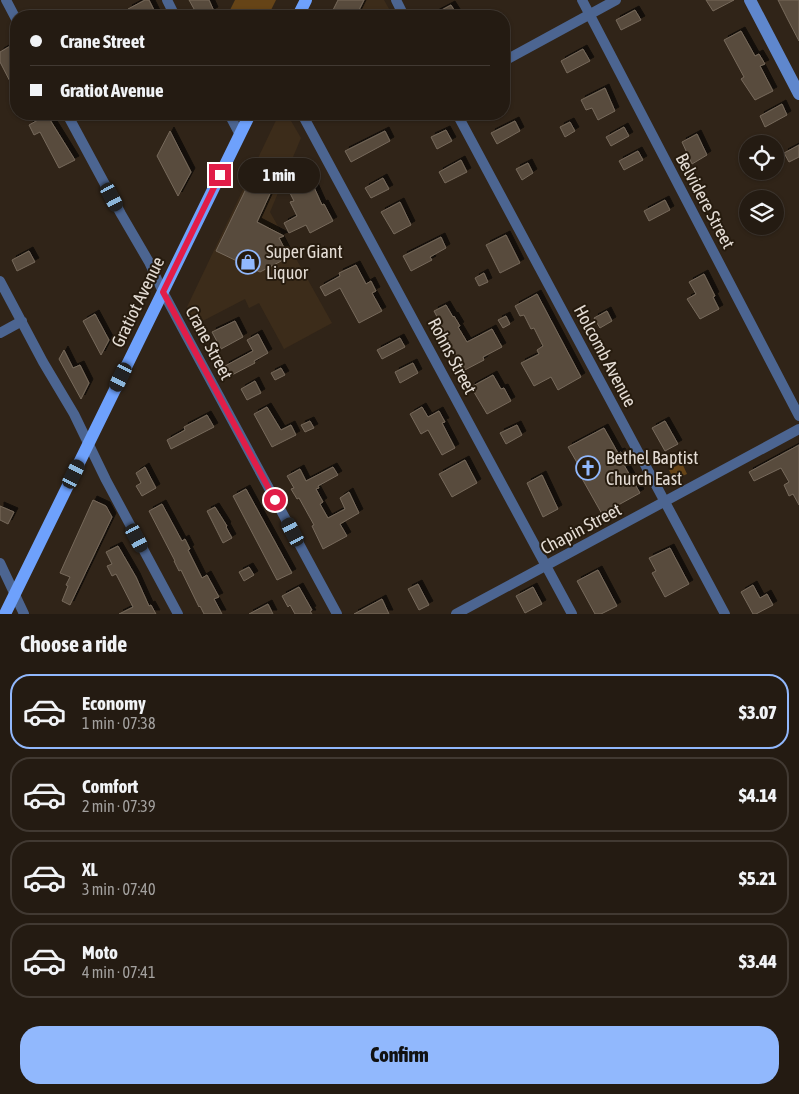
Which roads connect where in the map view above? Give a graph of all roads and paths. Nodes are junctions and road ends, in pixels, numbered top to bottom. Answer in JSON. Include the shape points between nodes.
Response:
{"nodes":[{"id":1,"x":582,"y":0,"type":"edge"},
{"id":2,"x":616,"y":0,"type":"edge"},
{"id":3,"x":750,"y":0,"type":"edge"},
{"id":4,"x":590,"y":15,"type":"junction"},
{"id":5,"x":510,"y":57,"type":"edge"},
{"id":6,"x":796,"y":80,"type":"edge"},
{"id":7,"x":799,"y":94,"type":"edge"},
{"id":8,"x":70,"y":120,"type":"edge"},
{"id":9,"x":231,"y":120,"type":"edge"},
{"id":10,"x":247,"y":120,"type":"edge"},
{"id":11,"x":305,"y":120,"type":"edge"},
{"id":12,"x":460,"y":120,"type":"edge"},
{"id":13,"x":240,"y":135,"type":"junction"},
{"id":14,"x":0,"y":281,"type":"edge"},
{"id":15,"x":163,"y":292,"type":"junction"},
{"id":16,"x":22,"y":321,"type":"junction"},
{"id":17,"x":0,"y":332,"type":"edge"},
{"id":18,"x":799,"y":416,"type":"edge"},
{"id":19,"x":799,"y":429,"type":"edge"},
{"id":20,"x":88,"y":445,"type":"junction"},
{"id":21,"x":665,"y":502,"type":"junction"},
{"id":22,"x":0,"y":563,"type":"edge"},
{"id":23,"x":546,"y":565,"type":"junction"},
{"id":24,"x":14,"y":596,"type":"junction"},
{"id":25,"x":5,"y":614,"type":"edge"},
{"id":26,"x":24,"y":614,"type":"edge"},
{"id":27,"x":178,"y":614,"type":"edge"},
{"id":28,"x":338,"y":614,"type":"edge"},
{"id":29,"x":456,"y":614,"type":"edge"},
{"id":30,"x":572,"y":614,"type":"edge"},
{"id":31,"x":725,"y":614,"type":"edge"}],
"edges":[{"from":1,"to":4,"type":"street","name":"Belvidere Street"},
{"from":2,"to":4,"type":"street"},
{"from":3,"to":6,"type":"street"},
{"from":4,"to":5,"type":"street"},
{"from":4,"to":18,"type":"street","name":"Belvidere Street"},
{"from":6,"to":7,"type":"street"},
{"from":8,"to":15,"type":"street","name":"Crane Street"},
{"from":9,"to":13,"type":"street"},
{"from":10,"to":13,"type":"main road","name":"Gratiot Avenue"},
{"from":11,"to":23,"type":"street","name":"Rohns Street"},
{"from":12,"to":21,"type":"street","name":"Holcomb Avenue"},
{"from":13,"to":15,"type":"main road","name":"Gratiot Avenue"},
{"from":14,"to":16,"type":"street"},
{"from":15,"to":20,"type":"main road","name":"Gratiot Avenue"},
{"from":15,"to":28,"type":"street","name":"Crane Street"},
{"from":16,"to":17,"type":"street"},
{"from":16,"to":20,"type":"street"},
{"from":19,"to":21,"type":"street","name":"Chapin Street"},
{"from":20,"to":24,"type":"main road","name":"Gratiot Avenue"},
{"from":20,"to":27,"type":"street"},
{"from":21,"to":23,"type":"street","name":"Chapin Street"},
{"from":21,"to":31,"type":"street","name":"Holcomb Avenue"},
{"from":22,"to":24,"type":"street"},
{"from":23,"to":29,"type":"street","name":"Chapin Street"},
{"from":23,"to":30,"type":"street","name":"Rohns Street"},
{"from":24,"to":25,"type":"main road","name":"Gratiot Avenue"},
{"from":24,"to":26,"type":"street"}]}
